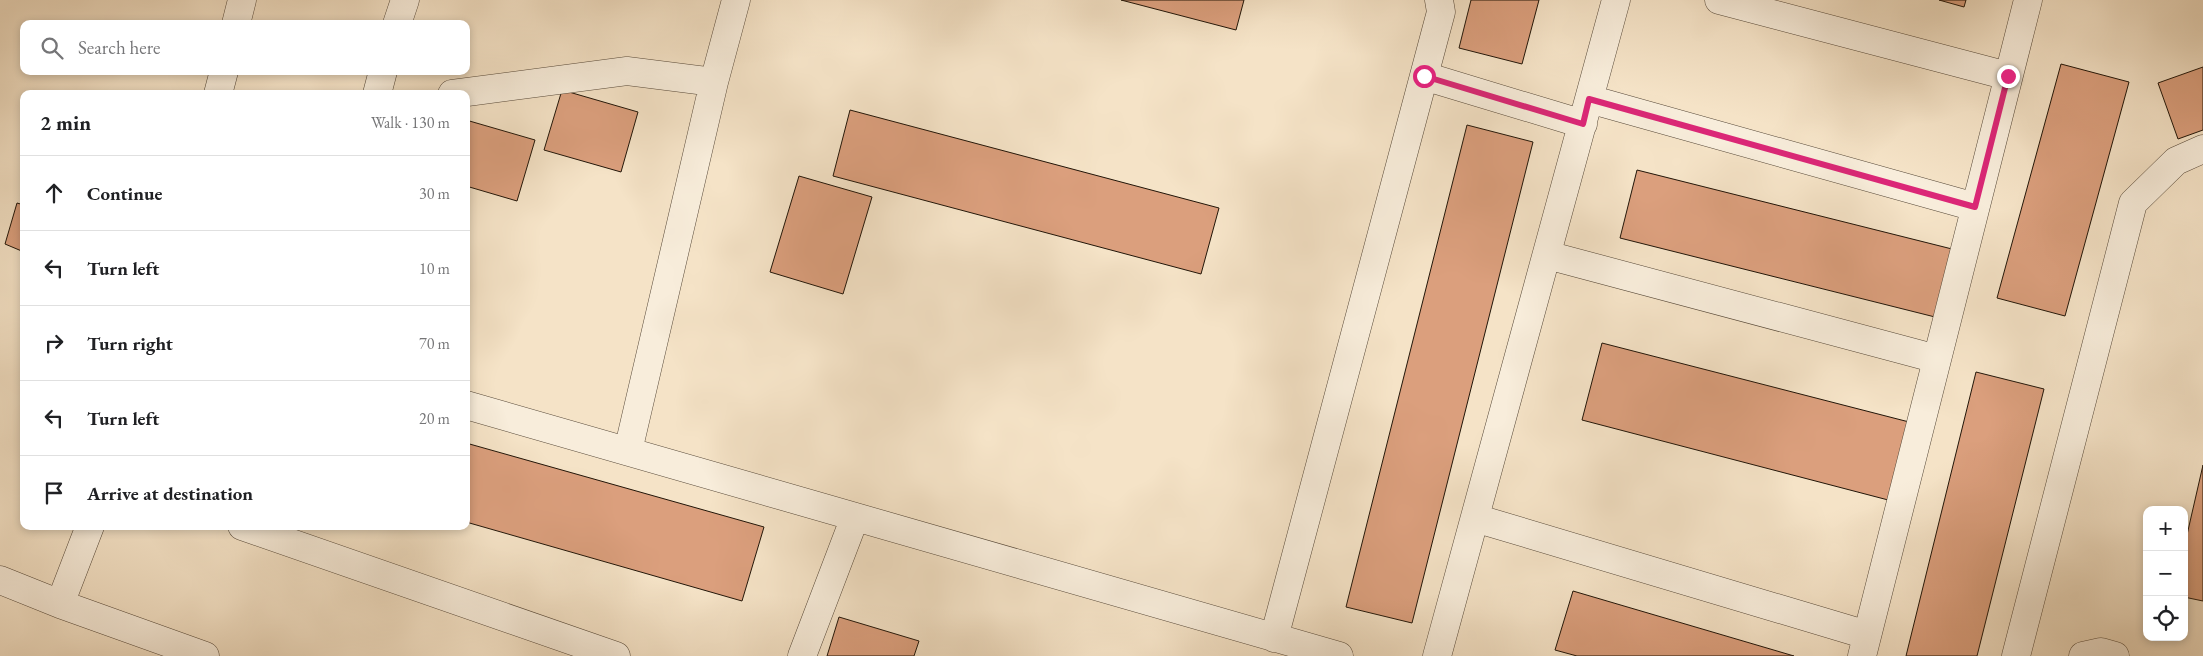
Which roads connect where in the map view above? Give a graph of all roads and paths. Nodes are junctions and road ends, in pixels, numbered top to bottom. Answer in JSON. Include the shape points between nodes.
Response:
{"nodes":[{"id":1,"x":242,"y":0,"type":"edge"},
{"id":2,"x":404,"y":0,"type":"edge"},
{"id":3,"x":736,"y":0,"type":"edge"},
{"id":4,"x":1439,"y":0,"type":"edge"},
{"id":5,"x":1616,"y":0,"type":"edge"},
{"id":6,"x":1719,"y":0,"type":"edge"},
{"id":7,"x":2028,"y":0,"type":"edge"},
{"id":8,"x":237,"y":20,"type":"edge"},
{"id":9,"x":398,"y":20,"type":"edge"},
{"id":10,"x":223,"y":75,"type":"edge"},
{"id":11,"x":382,"y":75,"type":"edge"},
{"id":12,"x":1424,"y":76,"type":"junction"},
{"id":13,"x":2008,"y":76,"type":"junction"},
{"id":14,"x":714,"y":82,"type":"junction"},
{"id":15,"x":219,"y":90,"type":"edge"},
{"id":16,"x":378,"y":90,"type":"edge"},
{"id":17,"x":470,"y":92,"type":"edge"},
{"id":18,"x":1586,"y":112,"type":"junction"},
{"id":19,"x":2203,"y":150,"type":"edge"},
{"id":20,"x":1975,"y":207,"type":"junction"},
{"id":21,"x":1547,"y":255,"type":"junction"},
{"id":22,"x":1937,"y":359,"type":"junction"},
{"id":23,"x":470,"y":406,"type":"edge"},
{"id":24,"x":628,"y":451,"type":"junction"},
{"id":25,"x":855,"y":517,"type":"junction"},
{"id":26,"x":1475,"y":518,"type":"junction"},
{"id":27,"x":88,"y":530,"type":"edge"},
{"id":28,"x":254,"y":530,"type":"edge"},
{"id":29,"x":0,"y":580,"type":"edge"},
{"id":30,"x":60,"y":604,"type":"junction"},
{"id":31,"x":1274,"y":638,"type":"junction"},
{"id":32,"x":1864,"y":645,"type":"edge"},
{"id":33,"x":205,"y":656,"type":"edge"},
{"id":34,"x":616,"y":656,"type":"edge"},
{"id":35,"x":802,"y":656,"type":"edge"},
{"id":36,"x":1340,"y":656,"type":"edge"},
{"id":37,"x":1437,"y":656,"type":"edge"},
{"id":38,"x":2016,"y":656,"type":"edge"},
{"id":39,"x":2083,"y":656,"type":"edge"},
{"id":40,"x":2114,"y":656,"type":"edge"}],
"edges":[{"from":1,"to":8,"type":"street"},
{"from":2,"to":9,"type":"street"},
{"from":3,"to":14,"type":"street"},
{"from":4,"to":12,"type":"street","via":[[1442,12]]},
{"from":5,"to":18,"type":"street"},
{"from":6,"to":13,"type":"street"},
{"from":7,"to":13,"type":"street"},
{"from":10,"to":15,"type":"street"},
{"from":11,"to":16,"type":"street"},
{"from":12,"to":18,"type":"street"},
{"from":12,"to":31,"type":"street"},
{"from":13,"to":20,"type":"street"},
{"from":14,"to":17,"type":"street","via":[[627,72]]},
{"from":14,"to":24,"type":"street"},
{"from":18,"to":20,"type":"street"},
{"from":18,"to":21,"type":"street"},
{"from":19,"to":38,"type":"street","via":[[2176,161],[2132,202]]},
{"from":20,"to":22,"type":"street"},
{"from":21,"to":22,"type":"street"},
{"from":21,"to":26,"type":"street"},
{"from":22,"to":32,"type":"street"},
{"from":23,"to":24,"type":"street"},
{"from":24,"to":25,"type":"street"},
{"from":25,"to":31,"type":"street"},
{"from":25,"to":35,"type":"street"},
{"from":26,"to":32,"type":"street"},
{"from":26,"to":37,"type":"street"},
{"from":27,"to":30,"type":"street"},
{"from":28,"to":34,"type":"street"},
{"from":29,"to":30,"type":"street"},
{"from":30,"to":33,"type":"street"},
{"from":31,"to":36,"type":"street"},
{"from":39,"to":40,"type":"street","via":[[2101,652]]}]}
